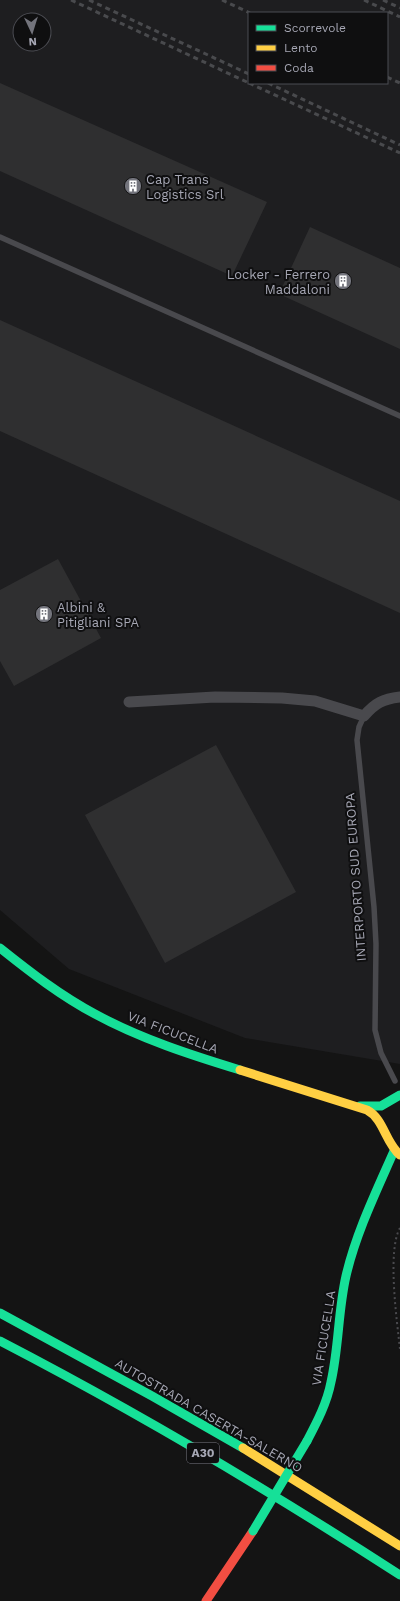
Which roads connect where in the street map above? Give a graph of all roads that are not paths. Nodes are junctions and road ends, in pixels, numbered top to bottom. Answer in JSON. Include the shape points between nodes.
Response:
{"nodes":[{"id":1,"x":0,"y":237,"type":"edge"},
{"id":2,"x":400,"y":416,"type":"edge"},
{"id":3,"x":400,"y":697,"type":"edge"},
{"id":4,"x":129,"y":702,"type":"dead end"},
{"id":5,"x":364,"y":716,"type":"junction"},
{"id":6,"x":0,"y":948,"type":"edge"},
{"id":7,"x":395,"y":1081,"type":"dead end"},
{"id":8,"x":397,"y":1097,"type":"edge"},
{"id":9,"x":354,"y":1105,"type":"junction"},
{"id":10,"x":384,"y":1134,"type":"junction"},
{"id":11,"x":397,"y":1153,"type":"edge"},
{"id":12,"x":0,"y":1313,"type":"edge"},
{"id":13,"x":0,"y":1341,"type":"edge"},
{"id":14,"x":400,"y":1546,"type":"edge"},
{"id":15,"x":400,"y":1575,"type":"edge"},
{"id":16,"x":206,"y":1601,"type":"edge"}],
"edges":[{"from":1,"to":2,"type":"lane"},
{"from":3,"to":5,"type":"street","name":"INTERPORTO SUD EUROPA","via":[[384,700],[372,706]]},
{"from":4,"to":5,"type":"street","via":[[215,697],[282,698],[315,701]]},
{"from":5,"to":7,"type":"lane","name":"INTERPORTO SUD EUROPA","via":[[358,727],[357,740],[376,944],[375,1030],[381,1053]]},
{"from":6,"to":9,"type":"main road","name":"VIA FICUCELLA","via":[[58,991],[110,1022],[203,1058]]},
{"from":8,"to":9,"type":"main road","name":"VIA FICUCELLA","via":[[376,1108]]},
{"from":8,"to":10,"type":"main road","name":"VIA FICUCELLA","via":[[385,1115]]},
{"from":9,"to":10,"type":"main road","name":"VIA FICUCELLA","via":[[377,1118]]},
{"from":10,"to":11,"type":"main road","name":"VIA FICUCELLA"},
{"from":11,"to":16,"type":"main road","name":"VIA FICUCELLA","bridge":true,"via":[[357,1242],[347,1275],[330,1382],[317,1422],[252,1531]]},
{"from":12,"to":14,"type":"main road","name":"AUTOSTRADA CASERTA-SALERNO","number":"A30","via":[[264,1460]]},
{"from":13,"to":15,"type":"main road","number":"A30","via":[[111,1400],[238,1473]]}]}
